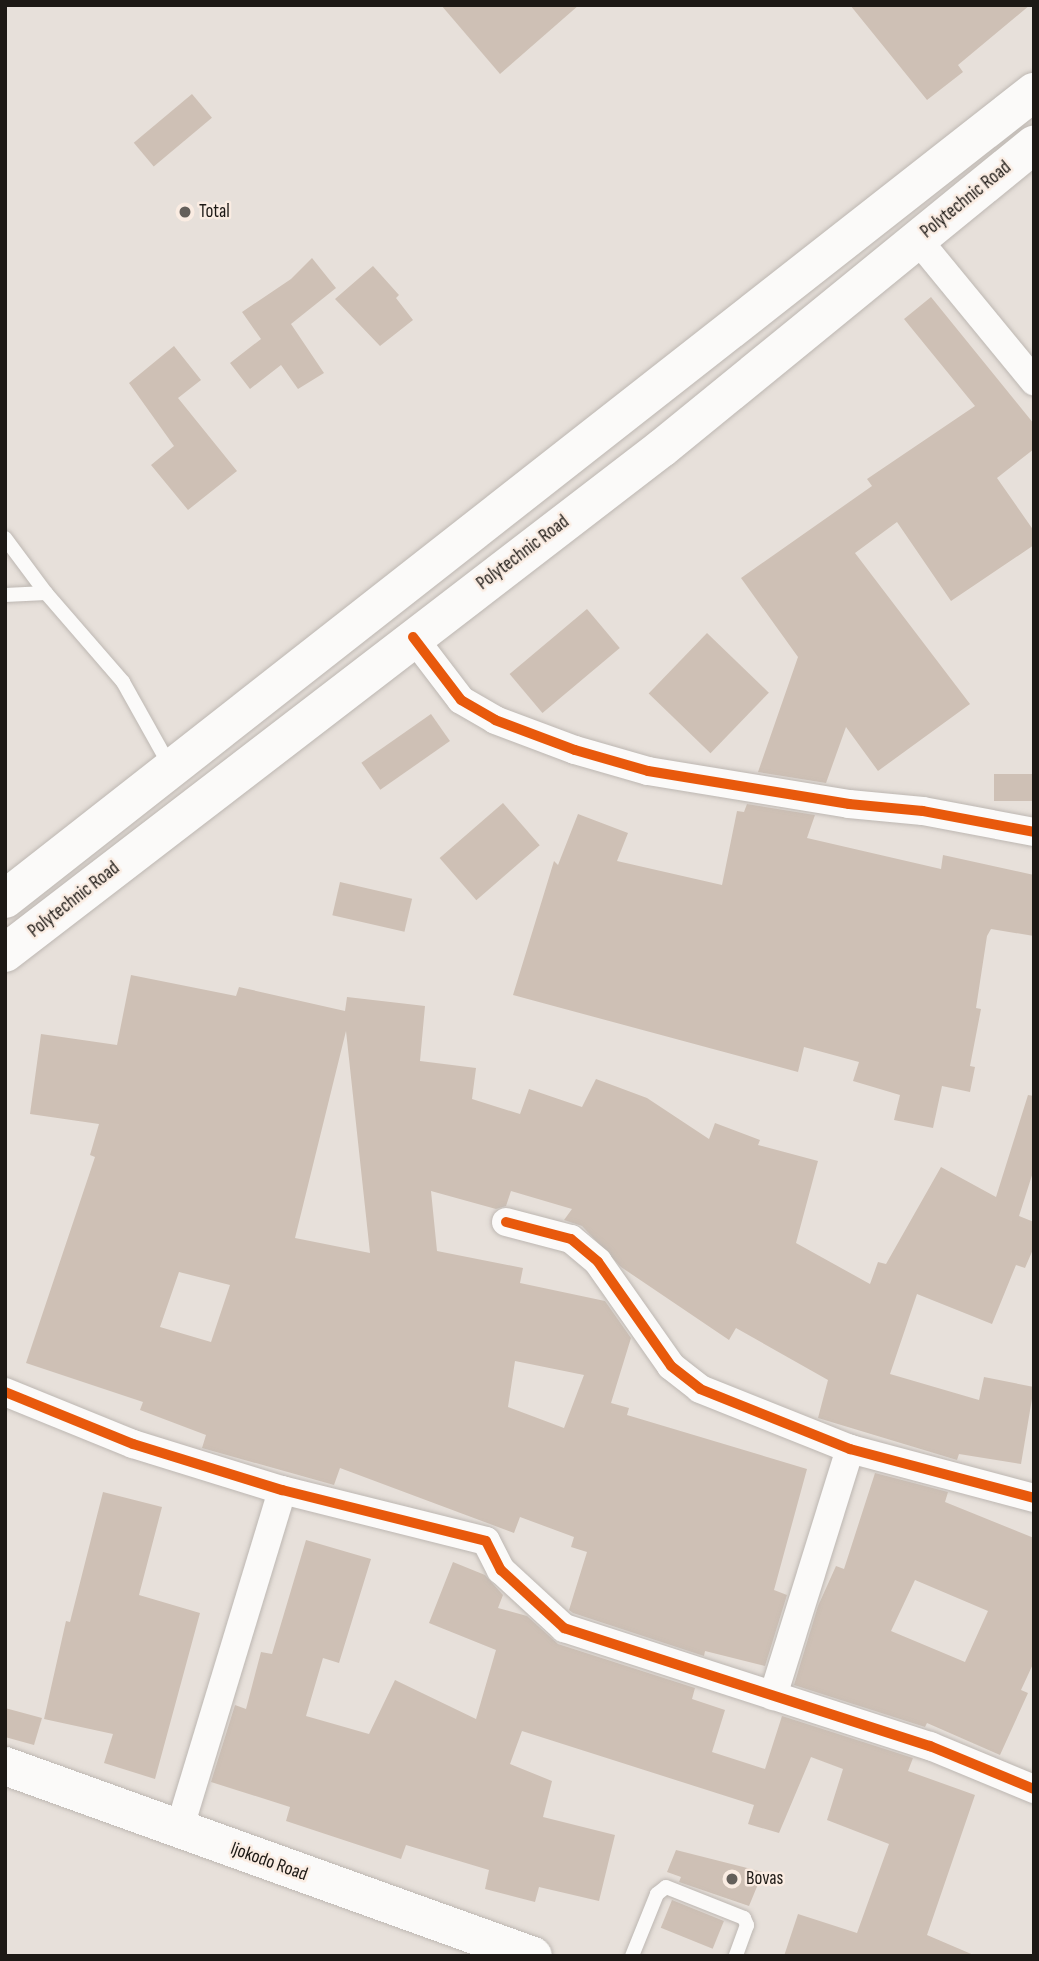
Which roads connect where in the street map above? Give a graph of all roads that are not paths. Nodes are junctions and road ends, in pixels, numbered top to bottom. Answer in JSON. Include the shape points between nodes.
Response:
{"nodes":[{"id":1,"x":1034,"y":92,"type":"edge"},
{"id":2,"x":1034,"y":145,"type":"edge"},
{"id":3,"x":918,"y":240,"type":"junction"},
{"id":4,"x":1034,"y":381,"type":"edge"},
{"id":5,"x":5,"y":538,"type":"edge"},
{"id":6,"x":46,"y":593,"type":"junction"},
{"id":7,"x":5,"y":595,"type":"edge"},
{"id":8,"x":413,"y":636,"type":"junction"},
{"id":9,"x":172,"y":769,"type":"junction"},
{"id":10,"x":1034,"y":832,"type":"edge"},
{"id":11,"x":5,"y":900,"type":"edge"},
{"id":12,"x":5,"y":953,"type":"edge"},
{"id":13,"x":506,"y":1222,"type":"dead end"},
{"id":14,"x":5,"y":1392,"type":"edge"},
{"id":15,"x":850,"y":1449,"type":"junction"},
{"id":16,"x":282,"y":1489,"type":"junction"},
{"id":17,"x":1034,"y":1498,"type":"edge"},
{"id":18,"x":772,"y":1696,"type":"junction"},
{"id":19,"x":5,"y":1766,"type":"edge"},
{"id":20,"x":1034,"y":1789,"type":"edge"},
{"id":21,"x":179,"y":1830,"type":"junction"},
{"id":22,"x":533,"y":1956,"type":"edge"},
{"id":23,"x":632,"y":1956,"type":"edge"},
{"id":24,"x":736,"y":1956,"type":"edge"}],
"edges":[{"from":1,"to":9,"type":"main road"},
{"from":2,"to":3,"type":"main road","name":"Polytechnic Road"},
{"from":3,"to":4,"type":"street"},
{"from":3,"to":8,"type":"main road","name":"Polytechnic Road","via":[[662,448]]},
{"from":5,"to":6,"type":"lane"},
{"from":6,"to":7,"type":"lane"},
{"from":6,"to":9,"type":"lane","via":[[123,682]]},
{"from":8,"to":10,"type":"street","via":[[461,700],[495,720],[575,750],[648,771]]},
{"from":8,"to":12,"type":"main road","name":"Polytechnic Road"},
{"from":9,"to":11,"type":"main road"},
{"from":13,"to":15,"type":"street","via":[[570,1239],[598,1262],[671,1366],[700,1389]]},
{"from":14,"to":16,"type":"street","via":[[133,1444]]},
{"from":15,"to":17,"type":"street"},
{"from":15,"to":18,"type":"street"},
{"from":16,"to":18,"type":"street","via":[[486,1541],[501,1570],[564,1628]]},
{"from":16,"to":21,"type":"street"},
{"from":18,"to":20,"type":"street","via":[[930,1746]]},
{"from":19,"to":21,"type":"main road","name":"Ijokodo Road"},
{"from":21,"to":22,"type":"main road","name":"Ijokodo Road"},
{"from":23,"to":24,"type":"lane","via":[[657,1894],[666,1887],[744,1917],[747,1925]]}]}
